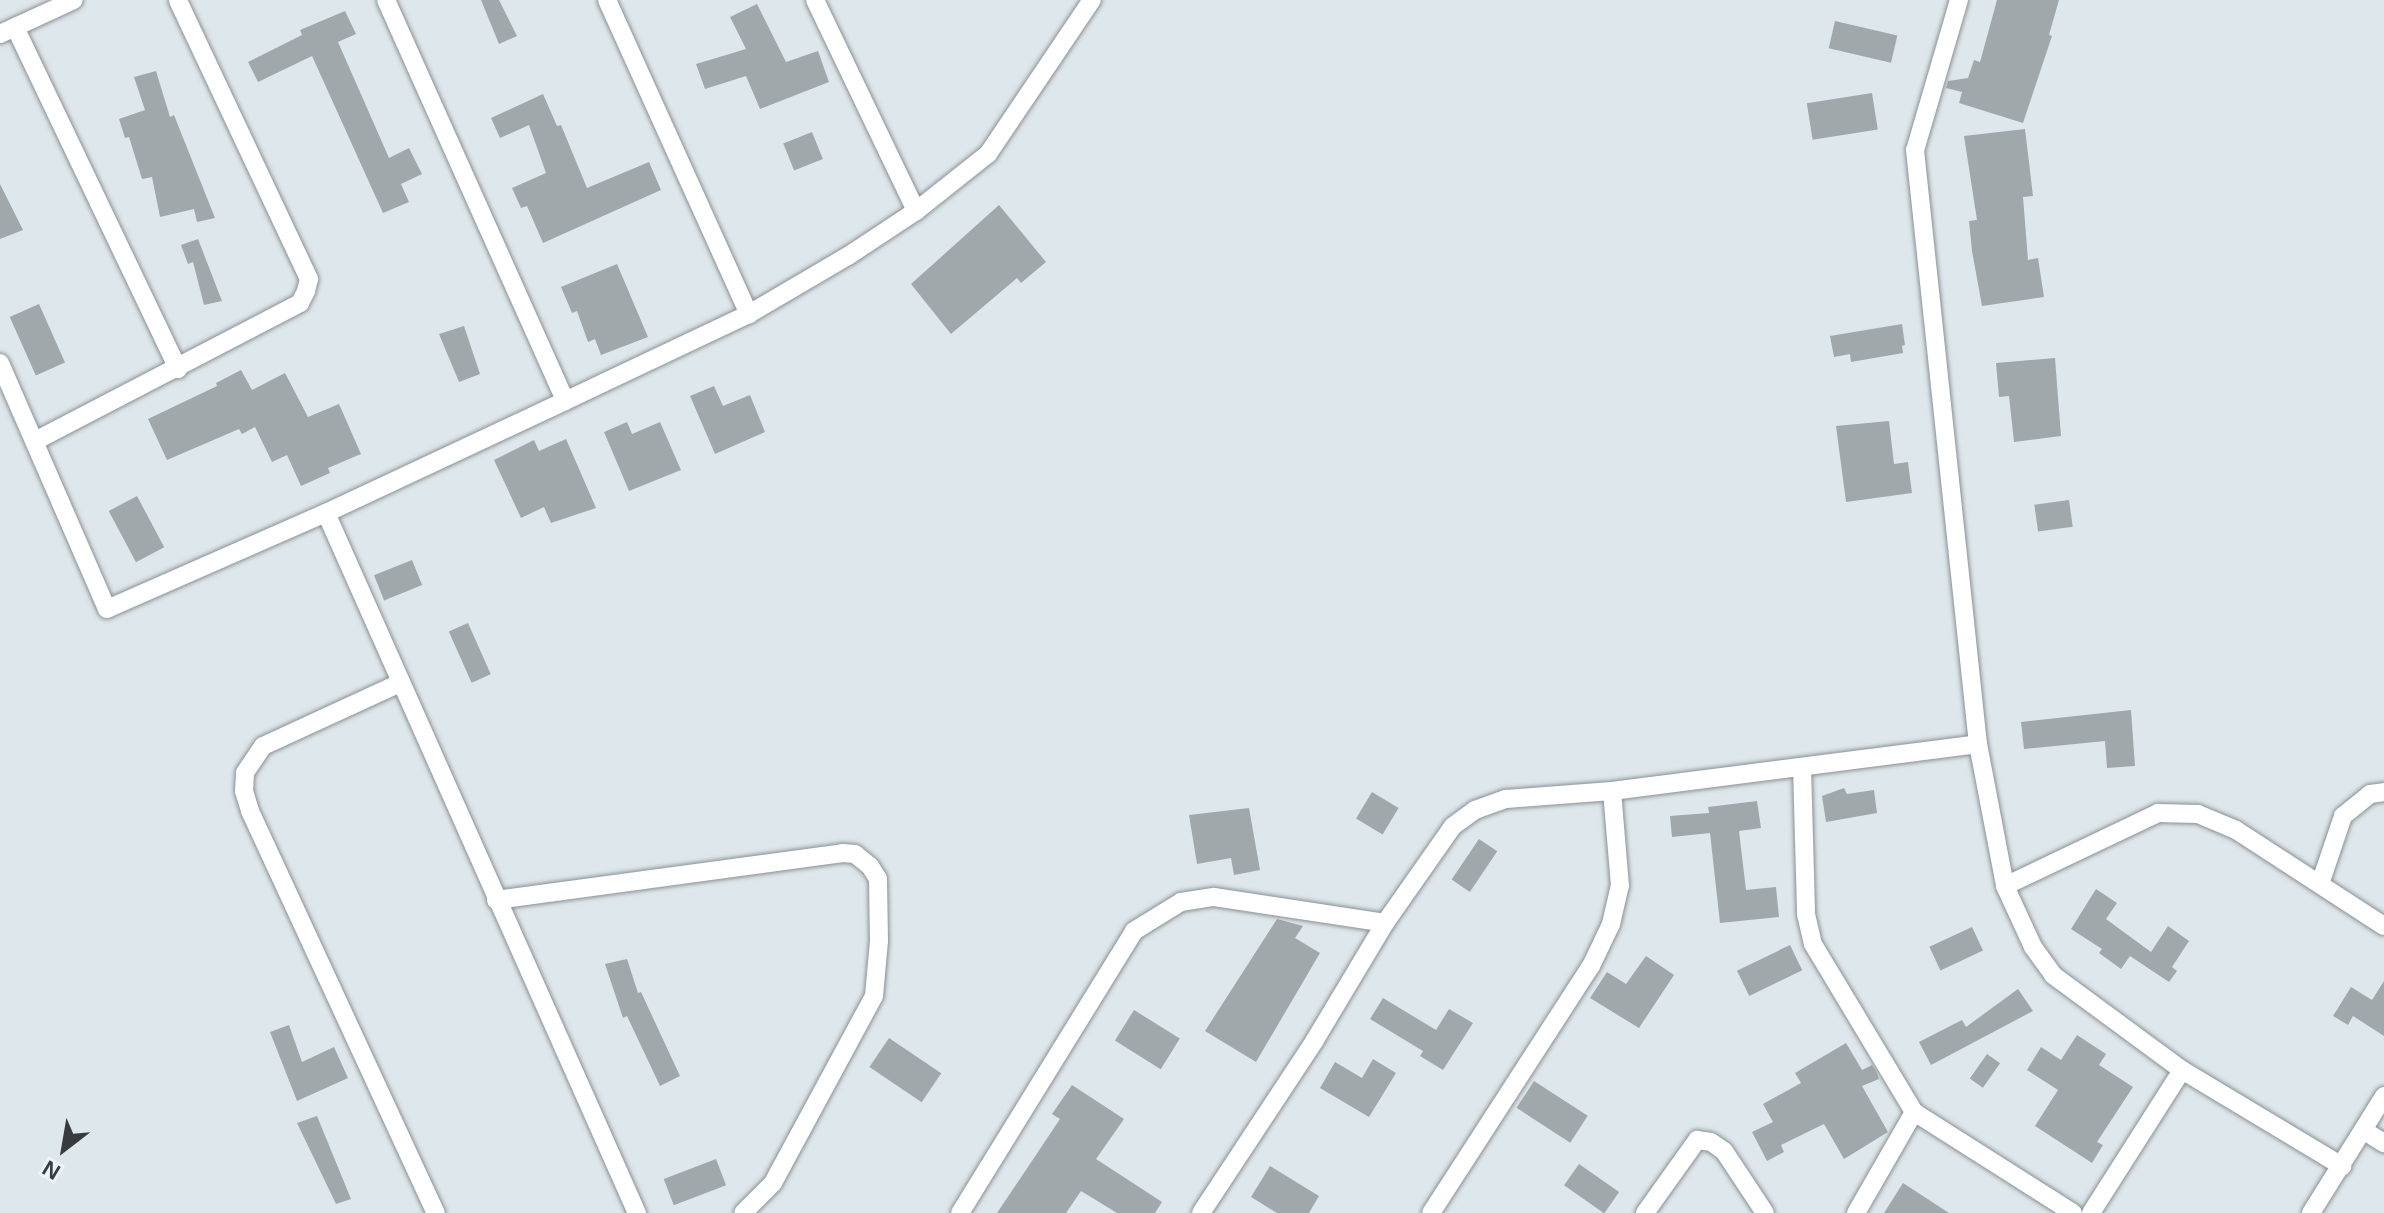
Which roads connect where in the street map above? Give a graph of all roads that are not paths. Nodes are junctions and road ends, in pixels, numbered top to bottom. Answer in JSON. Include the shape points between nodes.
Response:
{"nodes":[{"id":1,"x":74,"y":0,"type":"edge"},
{"id":2,"x":178,"y":0,"type":"edge"},
{"id":3,"x":386,"y":0,"type":"edge"},
{"id":4,"x":607,"y":0,"type":"edge"},
{"id":5,"x":815,"y":0,"type":"edge"},
{"id":6,"x":1092,"y":0,"type":"edge"},
{"id":7,"x":1959,"y":0,"type":"edge"},
{"id":8,"x":8,"y":31,"type":"edge"},
{"id":9,"x":916,"y":211,"type":"junction"},
{"id":10,"x":749,"y":314,"type":"junction"},
{"id":11,"x":0,"y":363,"type":"edge"},
{"id":12,"x":178,"y":369,"type":"junction"},
{"id":13,"x":565,"y":401,"type":"junction"},
{"id":14,"x":35,"y":441,"type":"junction"},
{"id":15,"x":326,"y":513,"type":"junction"},
{"id":16,"x":400,"y":683,"type":"junction"},
{"id":17,"x":1978,"y":744,"type":"junction"},
{"id":18,"x":1802,"y":767,"type":"junction"},
{"id":19,"x":1612,"y":791,"type":"junction"},
{"id":20,"x":2384,"y":792,"type":"edge"},
{"id":21,"x":2320,"y":884,"type":"junction"},
{"id":22,"x":2005,"y":886,"type":"junction"},
{"id":23,"x":496,"y":900,"type":"junction"},
{"id":24,"x":1385,"y":923,"type":"junction"},
{"id":25,"x":2384,"y":926,"type":"edge"},
{"id":26,"x":2182,"y":1070,"type":"junction"},
{"id":27,"x":2384,"y":1096,"type":"edge"},
{"id":28,"x":1914,"y":1112,"type":"junction"},
{"id":29,"x":2363,"y":1130,"type":"junction"},
{"id":30,"x":2384,"y":1143,"type":"edge"},
{"id":31,"x":2342,"y":1166,"type":"junction"},
{"id":32,"x":436,"y":1213,"type":"edge"},
{"id":33,"x":637,"y":1213,"type":"edge"},
{"id":34,"x":743,"y":1213,"type":"edge"},
{"id":35,"x":960,"y":1213,"type":"edge"},
{"id":36,"x":1201,"y":1213,"type":"edge"},
{"id":37,"x":1431,"y":1213,"type":"edge"},
{"id":38,"x":1645,"y":1213,"type":"edge"},
{"id":39,"x":1765,"y":1213,"type":"edge"},
{"id":40,"x":1856,"y":1213,"type":"edge"},
{"id":41,"x":2073,"y":1213,"type":"edge"},
{"id":42,"x":2091,"y":1213,"type":"edge"},
{"id":43,"x":2311,"y":1213,"type":"edge"}],
"edges":[{"from":1,"to":8,"type":"street"},
{"from":2,"to":12,"type":"street","via":[[309,279],[300,303]]},
{"from":3,"to":13,"type":"street"},
{"from":4,"to":10,"type":"street"},
{"from":5,"to":9,"type":"street"},
{"from":6,"to":9,"type":"street","via":[[988,154]]},
{"from":7,"to":17,"type":"street","via":[[1915,150]]},
{"from":8,"to":12,"type":"street"},
{"from":9,"to":10,"type":"street"},
{"from":10,"to":13,"type":"street"},
{"from":11,"to":14,"type":"street"},
{"from":12,"to":14,"type":"street"},
{"from":13,"to":15,"type":"street"},
{"from":14,"to":15,"type":"street","via":[[107,609]]},
{"from":15,"to":16,"type":"street"},
{"from":16,"to":23,"type":"street"},
{"from":16,"to":32,"type":"street","via":[[263,746],[245,773],[244,791]]},
{"from":17,"to":18,"type":"street"},
{"from":17,"to":22,"type":"street"},
{"from":18,"to":19,"type":"street"},
{"from":18,"to":28,"type":"street","via":[[1806,914],[1813,944]]},
{"from":19,"to":24,"type":"street","via":[[1506,799],[1475,810],[1453,826]]},
{"from":19,"to":37,"type":"street","via":[[1620,886],[1611,924],[1591,966]]},
{"from":20,"to":21,"type":"street","via":[[2370,794],[2343,816]]},
{"from":21,"to":22,"type":"street","via":[[2236,830],[2198,814],[2158,813]]},
{"from":21,"to":25,"type":"street"},
{"from":22,"to":26,"type":"street","via":[[2033,947],[2053,975]]},
{"from":23,"to":33,"type":"street"},
{"from":23,"to":34,"type":"street","via":[[843,853],[855,854],[870,866],[878,879],[874,996],[773,1183]]},
{"from":24,"to":35,"type":"street","via":[[1214,897],[1181,902],[1134,931]]},
{"from":24,"to":36,"type":"street"},
{"from":26,"to":31,"type":"street"},
{"from":26,"to":42,"type":"street"},
{"from":27,"to":29,"type":"street"},
{"from":28,"to":40,"type":"street"},
{"from":28,"to":41,"type":"street"},
{"from":29,"to":30,"type":"street"},
{"from":29,"to":31,"type":"street"},
{"from":31,"to":43,"type":"street"},
{"from":38,"to":39,"type":"street","via":[[1697,1140],[1724,1151]]}]}
